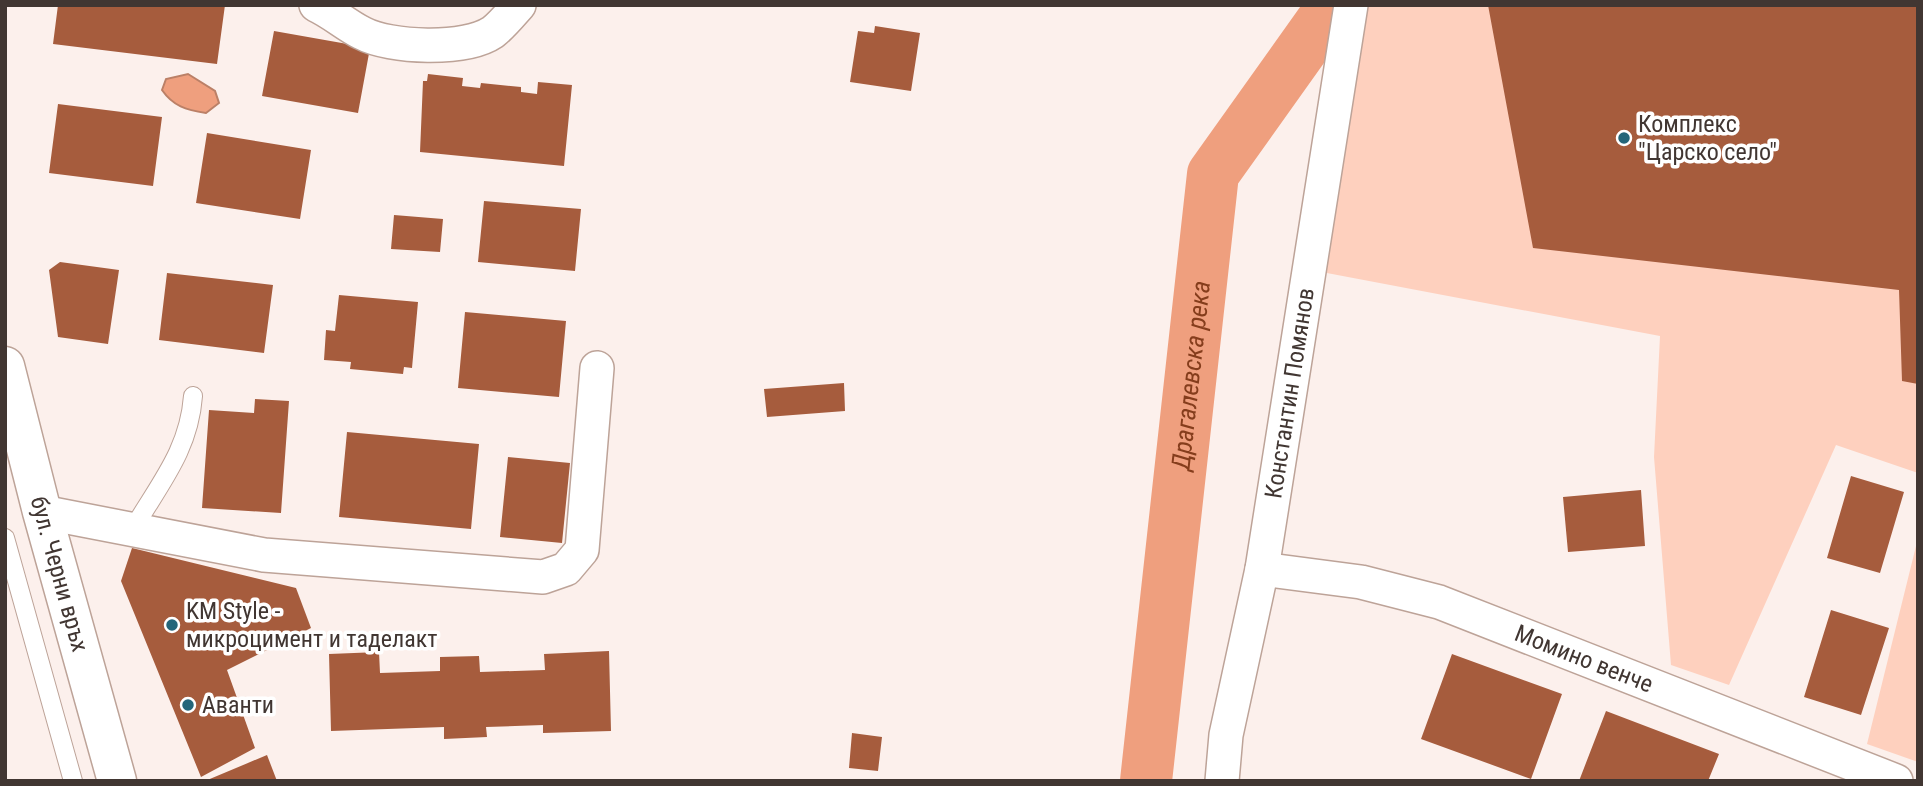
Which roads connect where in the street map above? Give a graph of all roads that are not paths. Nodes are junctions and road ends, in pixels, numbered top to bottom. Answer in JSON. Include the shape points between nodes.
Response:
{"nodes":[{"id":1,"x":316,"y":5,"type":"edge"},
{"id":2,"x":519,"y":5,"type":"edge"},
{"id":3,"x":1351,"y":5,"type":"edge"},
{"id":4,"x":5,"y":366,"type":"edge"},
{"id":5,"x":597,"y":368,"type":"dead end"},
{"id":6,"x":194,"y":396,"type":"dead end"},
{"id":7,"x":16,"y":458,"type":"edge"},
{"id":8,"x":41,"y":512,"type":"junction"},
{"id":9,"x":133,"y":529,"type":"junction"},
{"id":10,"x":5,"y":538,"type":"edge"},
{"id":11,"x":1262,"y":569,"type":"junction"},
{"id":12,"x":1839,"y":770,"type":"edge"},
{"id":13,"x":73,"y":781,"type":"edge"},
{"id":14,"x":117,"y":781,"type":"edge"},
{"id":15,"x":1222,"y":781,"type":"edge"},
{"id":16,"x":1896,"y":781,"type":"edge"}],
"edges":[{"from":1,"to":2,"type":"street","via":[[362,33],[390,42],[433,44],[469,43],[493,32]]},
{"from":3,"to":11,"type":"street","name":"Константин Помянов"},
{"from":4,"to":7,"type":"main road","name":"бул. Черни връх"},
{"from":5,"to":9,"type":"street","via":[[582,550],[566,569],[543,577],[264,555]]},
{"from":6,"to":9,"type":"lane","via":[[183,448]]},
{"from":7,"to":8,"type":"main road","name":"бул. Черни връх"},
{"from":8,"to":9,"type":"street"},
{"from":8,"to":14,"type":"main road","name":"бул. Черни връх"},
{"from":10,"to":13,"type":"lane"},
{"from":11,"to":12,"type":"street","name":"Момино венче","via":[[1361,582],[1439,602]]},
{"from":11,"to":15,"type":"street","name":"Константин Помянов","via":[[1226,736]]},
{"from":12,"to":16,"type":"street","name":"Момино венче"}]}
